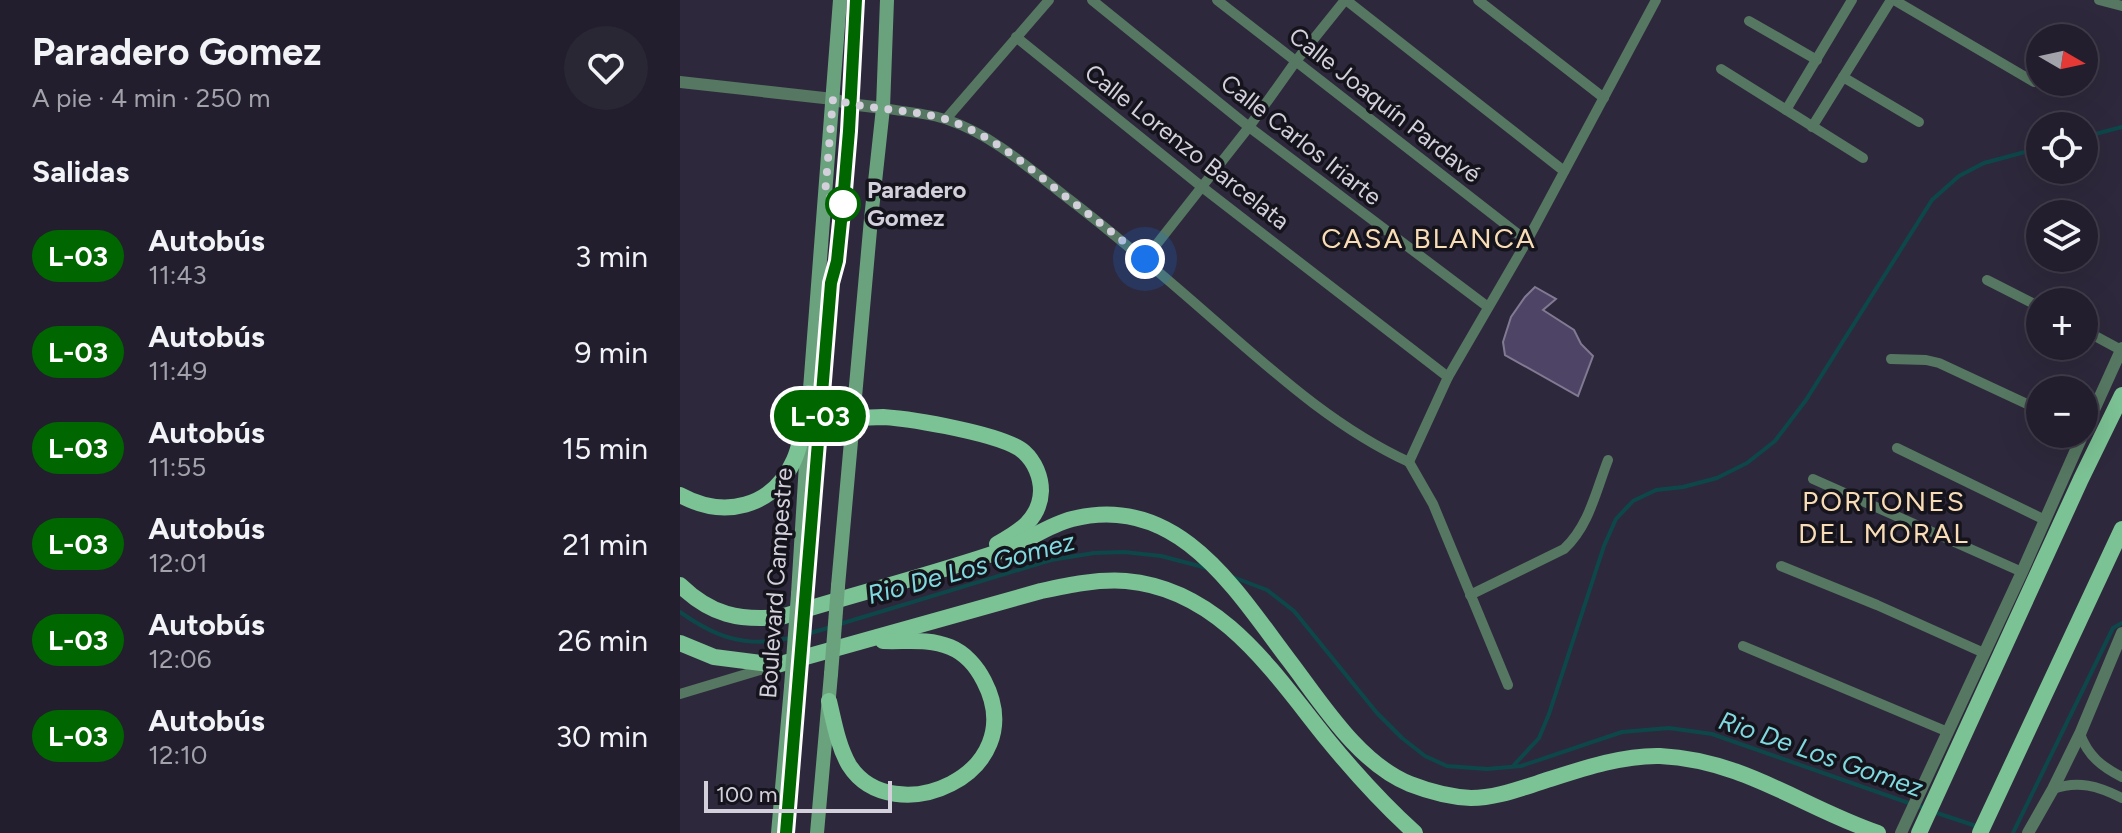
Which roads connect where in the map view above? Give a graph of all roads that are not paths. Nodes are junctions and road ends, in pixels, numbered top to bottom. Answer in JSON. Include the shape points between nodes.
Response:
{"nodes":[{"id":1,"x":840,"y":0,"type":"edge"},
{"id":2,"x":887,"y":0,"type":"edge"},
{"id":3,"x":1049,"y":0,"type":"edge"},
{"id":4,"x":1092,"y":0,"type":"edge"},
{"id":5,"x":1217,"y":0,"type":"edge"},
{"id":6,"x":1346,"y":0,"type":"edge"},
{"id":7,"x":1478,"y":0,"type":"edge"},
{"id":8,"x":1656,"y":0,"type":"edge"},
{"id":9,"x":1852,"y":0,"type":"edge"},
{"id":10,"x":1892,"y":0,"type":"edge"},
{"id":11,"x":2099,"y":0,"type":"edge"},
{"id":12,"x":2122,"y":6,"type":"edge"},
{"id":13,"x":1749,"y":21,"type":"dead end"},
{"id":14,"x":1016,"y":37,"type":"junction"},
{"id":15,"x":1817,"y":60,"type":"junction"},
{"id":16,"x":1296,"y":61,"type":"junction"},
{"id":17,"x":1721,"y":69,"type":"dead end"},
{"id":18,"x":1843,"y":77,"type":"junction"},
{"id":19,"x":2026,"y":77,"type":"edge"},
{"id":20,"x":680,"y":82,"type":"edge"},
{"id":21,"x":1604,"y":98,"type":"junction"},
{"id":22,"x":833,"y":99,"type":"junction"},
{"id":23,"x":883,"y":108,"type":"junction"},
{"id":24,"x":1786,"y":110,"type":"junction"},
{"id":25,"x":946,"y":119,"type":"junction"},
{"id":26,"x":1919,"y":122,"type":"dead end"},
{"id":27,"x":1249,"y":127,"type":"junction"},
{"id":28,"x":1812,"y":127,"type":"junction"},
{"id":29,"x":1863,"y":158,"type":"dead end"},
{"id":30,"x":1564,"y":171,"type":"junction"},
{"id":31,"x":1202,"y":187,"type":"junction"},
{"id":32,"x":1527,"y":241,"type":"junction"},
{"id":33,"x":1145,"y":259,"type":"junction"},
{"id":34,"x":1987,"y":280,"type":"dead end"},
{"id":35,"x":2026,"y":300,"type":"edge"},
{"id":36,"x":1488,"y":307,"type":"junction"},
{"id":37,"x":2098,"y":337,"type":"edge"},
{"id":38,"x":2122,"y":349,"type":"edge"},
{"id":39,"x":1891,"y":359,"type":"dead end"},
{"id":40,"x":1448,"y":377,"type":"junction"},
{"id":41,"x":809,"y":393,"type":"junction"},
{"id":42,"x":2122,"y":395,"type":"edge"},
{"id":43,"x":2098,"y":401,"type":"edge"},
{"id":44,"x":2026,"y":403,"type":"edge"},
{"id":45,"x":852,"y":419,"type":"junction"},
{"id":46,"x":1897,"y":448,"type":"dead end"},
{"id":47,"x":2077,"y":448,"type":"edge"},
{"id":48,"x":1608,"y":460,"type":"dead end"},
{"id":49,"x":1409,"y":462,"type":"junction"},
{"id":50,"x":1813,"y":479,"type":"dead end"},
{"id":51,"x":680,"y":495,"type":"edge"},
{"id":52,"x":2045,"y":520,"type":"junction"},
{"id":53,"x":2122,"y":529,"type":"edge"},
{"id":54,"x":960,"y":563,"type":"junction"},
{"id":55,"x":1781,"y":566,"type":"dead end"},
{"id":56,"x":2022,"y":572,"type":"junction"},
{"id":57,"x":680,"y":585,"type":"edge"},
{"id":58,"x":1470,"y":595,"type":"junction"},
{"id":59,"x":2122,"y":633,"type":"edge"},
{"id":60,"x":865,"y":640,"type":"junction"},
{"id":61,"x":680,"y":643,"type":"edge"},
{"id":62,"x":1743,"y":646,"type":"dead end"},
{"id":63,"x":1984,"y":653,"type":"junction"},
{"id":64,"x":777,"y":665,"type":"junction"},
{"id":65,"x":1508,"y":685,"type":"dead end"},
{"id":66,"x":680,"y":694,"type":"edge"},
{"id":67,"x":829,"y":701,"type":"junction"},
{"id":68,"x":1948,"y":732,"type":"junction"},
{"id":69,"x":2080,"y":734,"type":"junction"},
{"id":70,"x":2122,"y":777,"type":"edge"},
{"id":71,"x":2053,"y":789,"type":"junction"},
{"id":72,"x":1930,"y":790,"type":"junction"},
{"id":73,"x":2122,"y":798,"type":"edge"},
{"id":74,"x":778,"y":833,"type":"edge"},
{"id":75,"x":817,"y":833,"type":"edge"},
{"id":76,"x":1415,"y":833,"type":"edge"},
{"id":77,"x":1878,"y":833,"type":"edge"},
{"id":78,"x":1901,"y":833,"type":"edge"},
{"id":79,"x":1919,"y":833,"type":"edge"},
{"id":80,"x":1980,"y":833,"type":"edge"},
{"id":81,"x":2028,"y":833,"type":"edge"}],
"edges":[{"from":1,"to":22,"type":"main road","name":"Boulevard Campestre"},
{"from":2,"to":23,"type":"main road"},
{"from":3,"to":14,"type":"street"},
{"from":4,"to":27,"type":"street","name":"Calle Carlos Iriarte"},
{"from":5,"to":16,"type":"street","name":"Calle Joaquín Pardavé"},
{"from":6,"to":16,"type":"street"},
{"from":6,"to":30,"type":"street"},
{"from":7,"to":21,"type":"street"},
{"from":8,"to":21,"type":"street"},
{"from":9,"to":15,"type":"street"},
{"from":10,"to":18,"type":"street"},
{"from":10,"to":19,"type":"street"},
{"from":11,"to":12,"type":"street"},
{"from":13,"to":15,"type":"street"},
{"from":14,"to":25,"type":"street"},
{"from":14,"to":31,"type":"street","name":"Calle Lorenzo Barcelata"},
{"from":15,"to":24,"type":"street"},
{"from":16,"to":27,"type":"street"},
{"from":16,"to":32,"type":"street","name":"Calle Joaquín Pardavé"},
{"from":17,"to":24,"type":"street"},
{"from":18,"to":26,"type":"street"},
{"from":18,"to":28,"type":"street"},
{"from":20,"to":22,"type":"street"},
{"from":21,"to":30,"type":"street"},
{"from":22,"to":23,"type":"street"},
{"from":22,"to":41,"type":"main road","name":"Boulevard Campestre"},
{"from":23,"to":25,"type":"street"},
{"from":23,"to":45,"type":"main road"},
{"from":24,"to":28,"type":"street"},
{"from":25,"to":33,"type":"street","via":[[992,141]]},
{"from":27,"to":31,"type":"street"},
{"from":27,"to":36,"type":"street","name":"Calle Carlos Iriarte"},
{"from":28,"to":29,"type":"street"},
{"from":30,"to":32,"type":"street"},
{"from":31,"to":33,"type":"street"},
{"from":31,"to":40,"type":"street","name":"Calle Lorenzo Barcelata"},
{"from":32,"to":36,"type":"street"},
{"from":33,"to":49,"type":"street","via":[[1314,404],[1354,434]]},
{"from":34,"to":35,"type":"street"},
{"from":36,"to":40,"type":"street"},
{"from":37,"to":38,"type":"street"},
{"from":38,"to":43,"type":"street"},
{"from":39,"to":44,"type":"street","via":[[1939,363]]},
{"from":40,"to":49,"type":"street"},
{"from":41,"to":51,"type":"main road","via":[[795,459],[768,493],[720,509]]},
{"from":41,"to":74,"type":"main road","name":"Boulevard Campestre","bridge":true},
{"from":42,"to":72,"type":"main road"},
{"from":45,"to":54,"type":"main road","via":[[895,418],[980,434],[1025,452],[1041,491],[1031,519],[1008,538]]},
{"from":45,"to":67,"type":"main road","bridge":true},
{"from":46,"to":52,"type":"street"},
{"from":47,"to":52,"type":"street"},
{"from":48,"to":58,"type":"street","via":[[1583,527],[1564,549]]},
{"from":49,"to":58,"type":"street","via":[[1433,504]]},
{"from":50,"to":56,"type":"street"},
{"from":52,"to":56,"type":"street"},
{"from":53,"to":80,"type":"main road"},
{"from":54,"to":57,"type":"main road","via":[[761,619],[727,615]]},
{"from":54,"to":77,"type":"main road","via":[[1088,516],[1145,522],[1172,532],[1202,553],[1329,714],[1373,762],[1408,783],[1469,798],[1507,793],[1629,759],[1686,758],[1740,772]]},
{"from":55,"to":63,"type":"street"},
{"from":56,"to":63,"type":"street"},
{"from":58,"to":65,"type":"street"},
{"from":59,"to":69,"type":"street"},
{"from":60,"to":64,"type":"main road"},
{"from":60,"to":67,"type":"main road","via":[[935,642],[967,658],[980,672],[994,709],[984,757],[963,780],[938,793],[912,798],[883,793],[868,786],[849,765]]},
{"from":60,"to":76,"type":"main road","via":[[1072,584],[1127,581],[1158,587],[1214,614],[1239,633],[1360,777]]},
{"from":61,"to":64,"type":"main road","via":[[714,657]]},
{"from":62,"to":68,"type":"street"},
{"from":63,"to":68,"type":"street"},
{"from":64,"to":66,"type":"street"},
{"from":67,"to":75,"type":"main road"},
{"from":68,"to":72,"type":"street"},
{"from":69,"to":70,"type":"street","via":[[2089,752]]},
{"from":69,"to":71,"type":"street"},
{"from":71,"to":73,"type":"street","via":[[2085,784]]},
{"from":71,"to":81,"type":"street"},
{"from":72,"to":78,"type":"street"},
{"from":72,"to":79,"type":"main road"}]}
